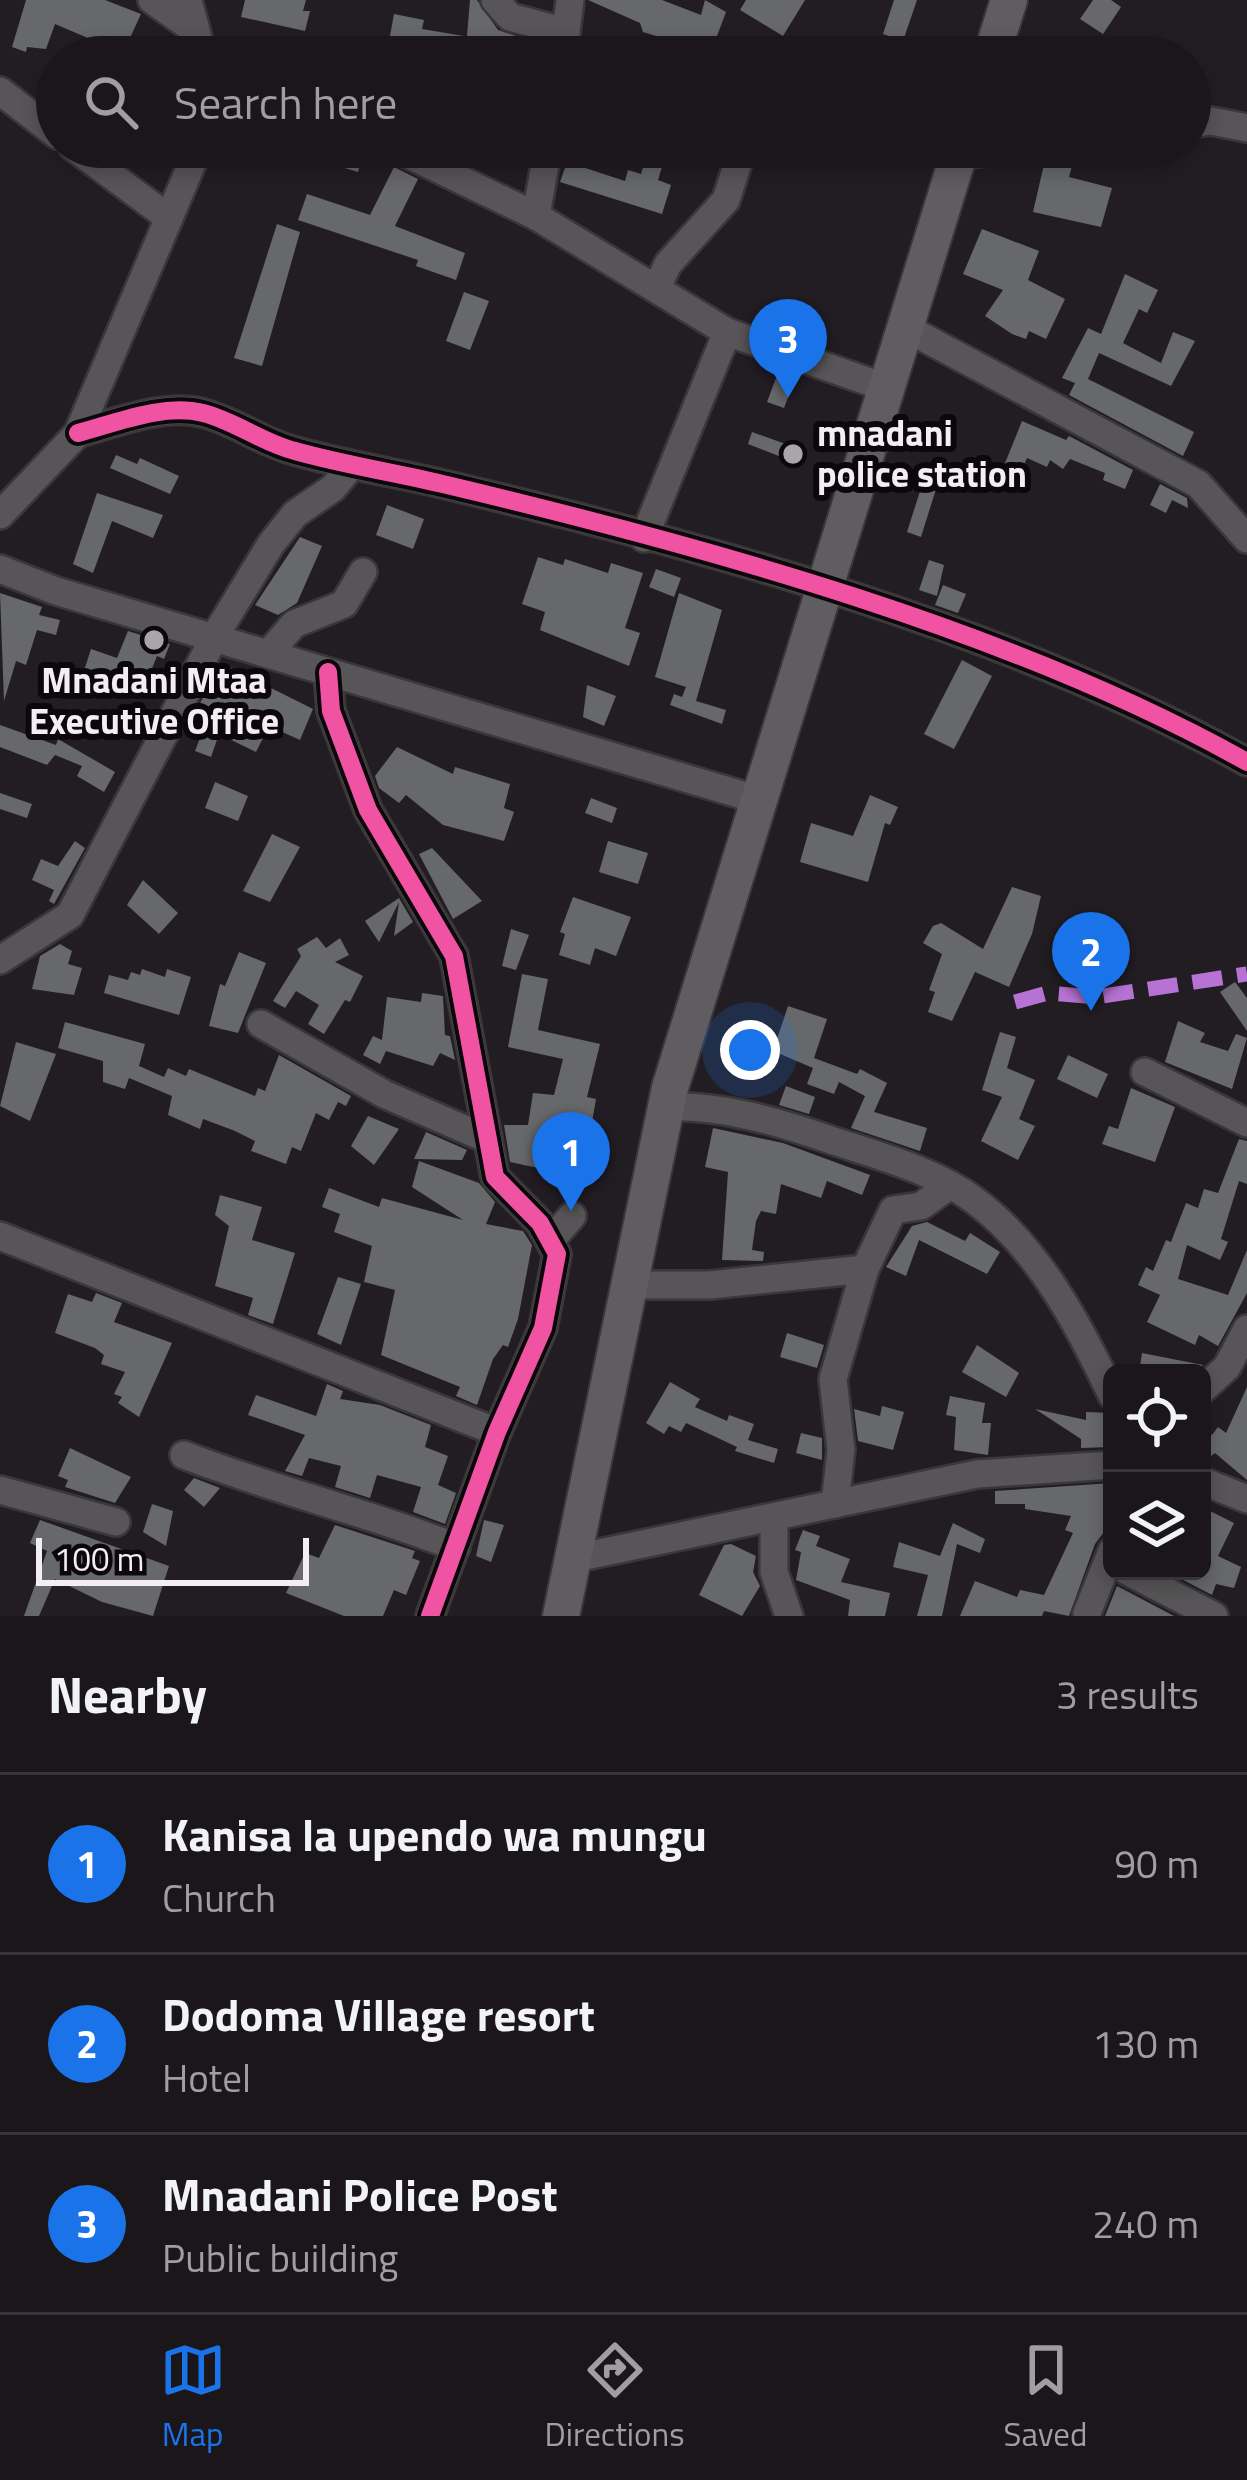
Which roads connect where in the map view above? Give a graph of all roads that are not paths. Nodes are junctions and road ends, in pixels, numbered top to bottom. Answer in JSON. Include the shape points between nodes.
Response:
{"nodes":[{"id":1,"x":152,"y":0,"type":"edge"},
{"id":2,"x":188,"y":0,"type":"edge"},
{"id":3,"x":495,"y":0,"type":"edge"},
{"id":4,"x":570,"y":0,"type":"edge"},
{"id":5,"x":1009,"y":0,"type":"edge"},
{"id":6,"x":193,"y":29,"type":"junction"},
{"id":7,"x":196,"y":36,"type":"edge"},
{"id":8,"x":548,"y":36,"type":"edge"},
{"id":9,"x":566,"y":36,"type":"edge"},
{"id":10,"x":998,"y":36,"type":"edge"},
{"id":11,"x":0,"y":91,"type":"edge"},
{"id":12,"x":36,"y":119,"type":"edge"},
{"id":13,"x":1211,"y":121,"type":"edge"},
{"id":14,"x":1247,"y":128,"type":"edge"},
{"id":15,"x":101,"y":168,"type":"edge"},
{"id":16,"x":190,"y":168,"type":"edge"},
{"id":17,"x":437,"y":168,"type":"edge"},
{"id":18,"x":544,"y":168,"type":"edge"},
{"id":19,"x":736,"y":168,"type":"edge"},
{"id":20,"x":955,"y":168,"type":"edge"},
{"id":21,"x":536,"y":216,"type":"junction"},
{"id":22,"x":169,"y":218,"type":"junction"},
{"id":23,"x":657,"y":287,"type":"junction"},
{"id":24,"x":904,"y":327,"type":"junction"},
{"id":25,"x":727,"y":332,"type":"junction"},
{"id":26,"x":884,"y":387,"type":"junction"},
{"id":27,"x":78,"y":433,"type":"junction"},
{"id":28,"x":352,"y":465,"type":"junction"},
{"id":29,"x":0,"y":515,"type":"edge"},
{"id":30,"x":644,"y":538,"type":"junction"},
{"id":31,"x":1247,"y":539,"type":"edge"},
{"id":32,"x":0,"y":569,"type":"edge"},
{"id":33,"x":363,"y":572,"type":"dead end"},
{"id":34,"x":826,"y":589,"type":"junction"},
{"id":35,"x":215,"y":636,"type":"junction"},
{"id":36,"x":268,"y":654,"type":"junction"},
{"id":37,"x":328,"y":672,"type":"junction"},
{"id":38,"x":1247,"y":762,"type":"edge"},
{"id":39,"x":759,"y":800,"type":"junction"},
{"id":40,"x":0,"y":960,"type":"edge"},
{"id":41,"x":261,"y":1024,"type":"dead end"},
{"id":42,"x":1145,"y":1072,"type":"dead end"},
{"id":43,"x":665,"y":1107,"type":"junction"},
{"id":44,"x":1247,"y":1123,"type":"edge"},
{"id":45,"x":487,"y":1139,"type":"junction"},
{"id":46,"x":950,"y":1186,"type":"junction"},
{"id":47,"x":572,"y":1216,"type":"dead end"},
{"id":48,"x":0,"y":1236,"type":"edge"},
{"id":49,"x":551,"y":1240,"type":"junction"},
{"id":50,"x":865,"y":1269,"type":"junction"},
{"id":51,"x":630,"y":1285,"type":"junction"},
{"id":52,"x":1247,"y":1329,"type":"edge"},
{"id":53,"x":1103,"y":1379,"type":"edge"},
{"id":54,"x":1211,"y":1382,"type":"edge"},
{"id":55,"x":496,"y":1432,"type":"junction"},
{"id":56,"x":184,"y":1455,"type":"dead end"},
{"id":57,"x":1103,"y":1465,"type":"edge"},
{"id":58,"x":1211,"y":1485,"type":"edge"},
{"id":59,"x":0,"y":1490,"type":"edge"},
{"id":60,"x":1247,"y":1499,"type":"edge"},
{"id":61,"x":835,"y":1504,"type":"junction"},
{"id":62,"x":774,"y":1517,"type":"junction"},
{"id":63,"x":116,"y":1522,"type":"dead end"},
{"id":64,"x":456,"y":1547,"type":"junction"},
{"id":65,"x":571,"y":1559,"type":"junction"},
{"id":66,"x":1105,"y":1580,"type":"edge"},
{"id":67,"x":1149,"y":1580,"type":"edge"},
{"id":68,"x":1087,"y":1613,"type":"edge"},
{"id":69,"x":430,"y":1616,"type":"edge"},
{"id":70,"x":561,"y":1616,"type":"edge"},
{"id":71,"x":789,"y":1616,"type":"edge"},
{"id":72,"x":1214,"y":1616,"type":"edge"}],
"edges":[{"from":1,"to":6,"type":"street"},
{"from":2,"to":6,"type":"street"},
{"from":3,"to":8,"type":"street"},
{"from":4,"to":9,"type":"street"},
{"from":5,"to":10,"type":"highway"},
{"from":6,"to":7,"type":"street"},
{"from":11,"to":12,"type":"street"},
{"from":13,"to":14,"type":"street"},
{"from":15,"to":22,"type":"street"},
{"from":16,"to":22,"type":"street"},
{"from":17,"to":21,"type":"street"},
{"from":18,"to":21,"type":"street"},
{"from":19,"to":23,"type":"street","via":[[726,200]]},
{"from":20,"to":24,"type":"highway"},
{"from":21,"to":23,"type":"street"},
{"from":22,"to":27,"type":"street"},
{"from":23,"to":25,"type":"street"},
{"from":24,"to":26,"type":"highway"},
{"from":24,"to":31,"type":"street","via":[[1198,484]]},
{"from":25,"to":26,"type":"street"},
{"from":25,"to":30,"type":"street"},
{"from":26,"to":34,"type":"highway"},
{"from":27,"to":28,"type":"street","via":[[153,413],[203,413],[262,440]]},
{"from":27,"to":29,"type":"street"},
{"from":28,"to":30,"type":"street"},
{"from":28,"to":35,"type":"street","via":[[284,526]]},
{"from":30,"to":34,"type":"street"},
{"from":32,"to":35,"type":"street"},
{"from":33,"to":36,"type":"street","via":[[344,604],[294,624]]},
{"from":34,"to":38,"type":"street","via":[[1054,670]]},
{"from":34,"to":39,"type":"highway"},
{"from":35,"to":36,"type":"street"},
{"from":35,"to":40,"type":"street","via":[[70,915]]},
{"from":36,"to":37,"type":"street"},
{"from":37,"to":39,"type":"street"},
{"from":37,"to":45,"type":"street","via":[[331,710],[368,810],[454,956]]},
{"from":39,"to":43,"type":"highway"},
{"from":41,"to":45,"type":"street","via":[[384,1094]]},
{"from":42,"to":44,"type":"street"},
{"from":43,"to":46,"type":"street","via":[[789,1126]]},
{"from":43,"to":51,"type":"highway"},
{"from":45,"to":49,"type":"street","via":[[495,1177]]},
{"from":46,"to":50,"type":"street","via":[[921,1206],[893,1210]]},
{"from":46,"to":53,"type":"street","via":[[994,1218],[1048,1281]]},
{"from":47,"to":49,"type":"street"},
{"from":48,"to":55,"type":"street"},
{"from":49,"to":55,"type":"street","via":[[556,1277],[543,1328]]},
{"from":50,"to":51,"type":"street"},
{"from":50,"to":61,"type":"street","via":[[833,1379],[841,1450]]},
{"from":51,"to":65,"type":"highway"},
{"from":52,"to":54,"type":"street"},
{"from":55,"to":64,"type":"street"},
{"from":56,"to":64,"type":"street"},
{"from":57,"to":61,"type":"street","via":[[1025,1467]]},
{"from":58,"to":60,"type":"street"},
{"from":59,"to":63,"type":"street"},
{"from":61,"to":62,"type":"street"},
{"from":62,"to":65,"type":"street"},
{"from":62,"to":71,"type":"street","via":[[774,1572]]},
{"from":64,"to":69,"type":"street"},
{"from":65,"to":70,"type":"highway"},
{"from":66,"to":68,"type":"street"},
{"from":67,"to":72,"type":"street"}]}
